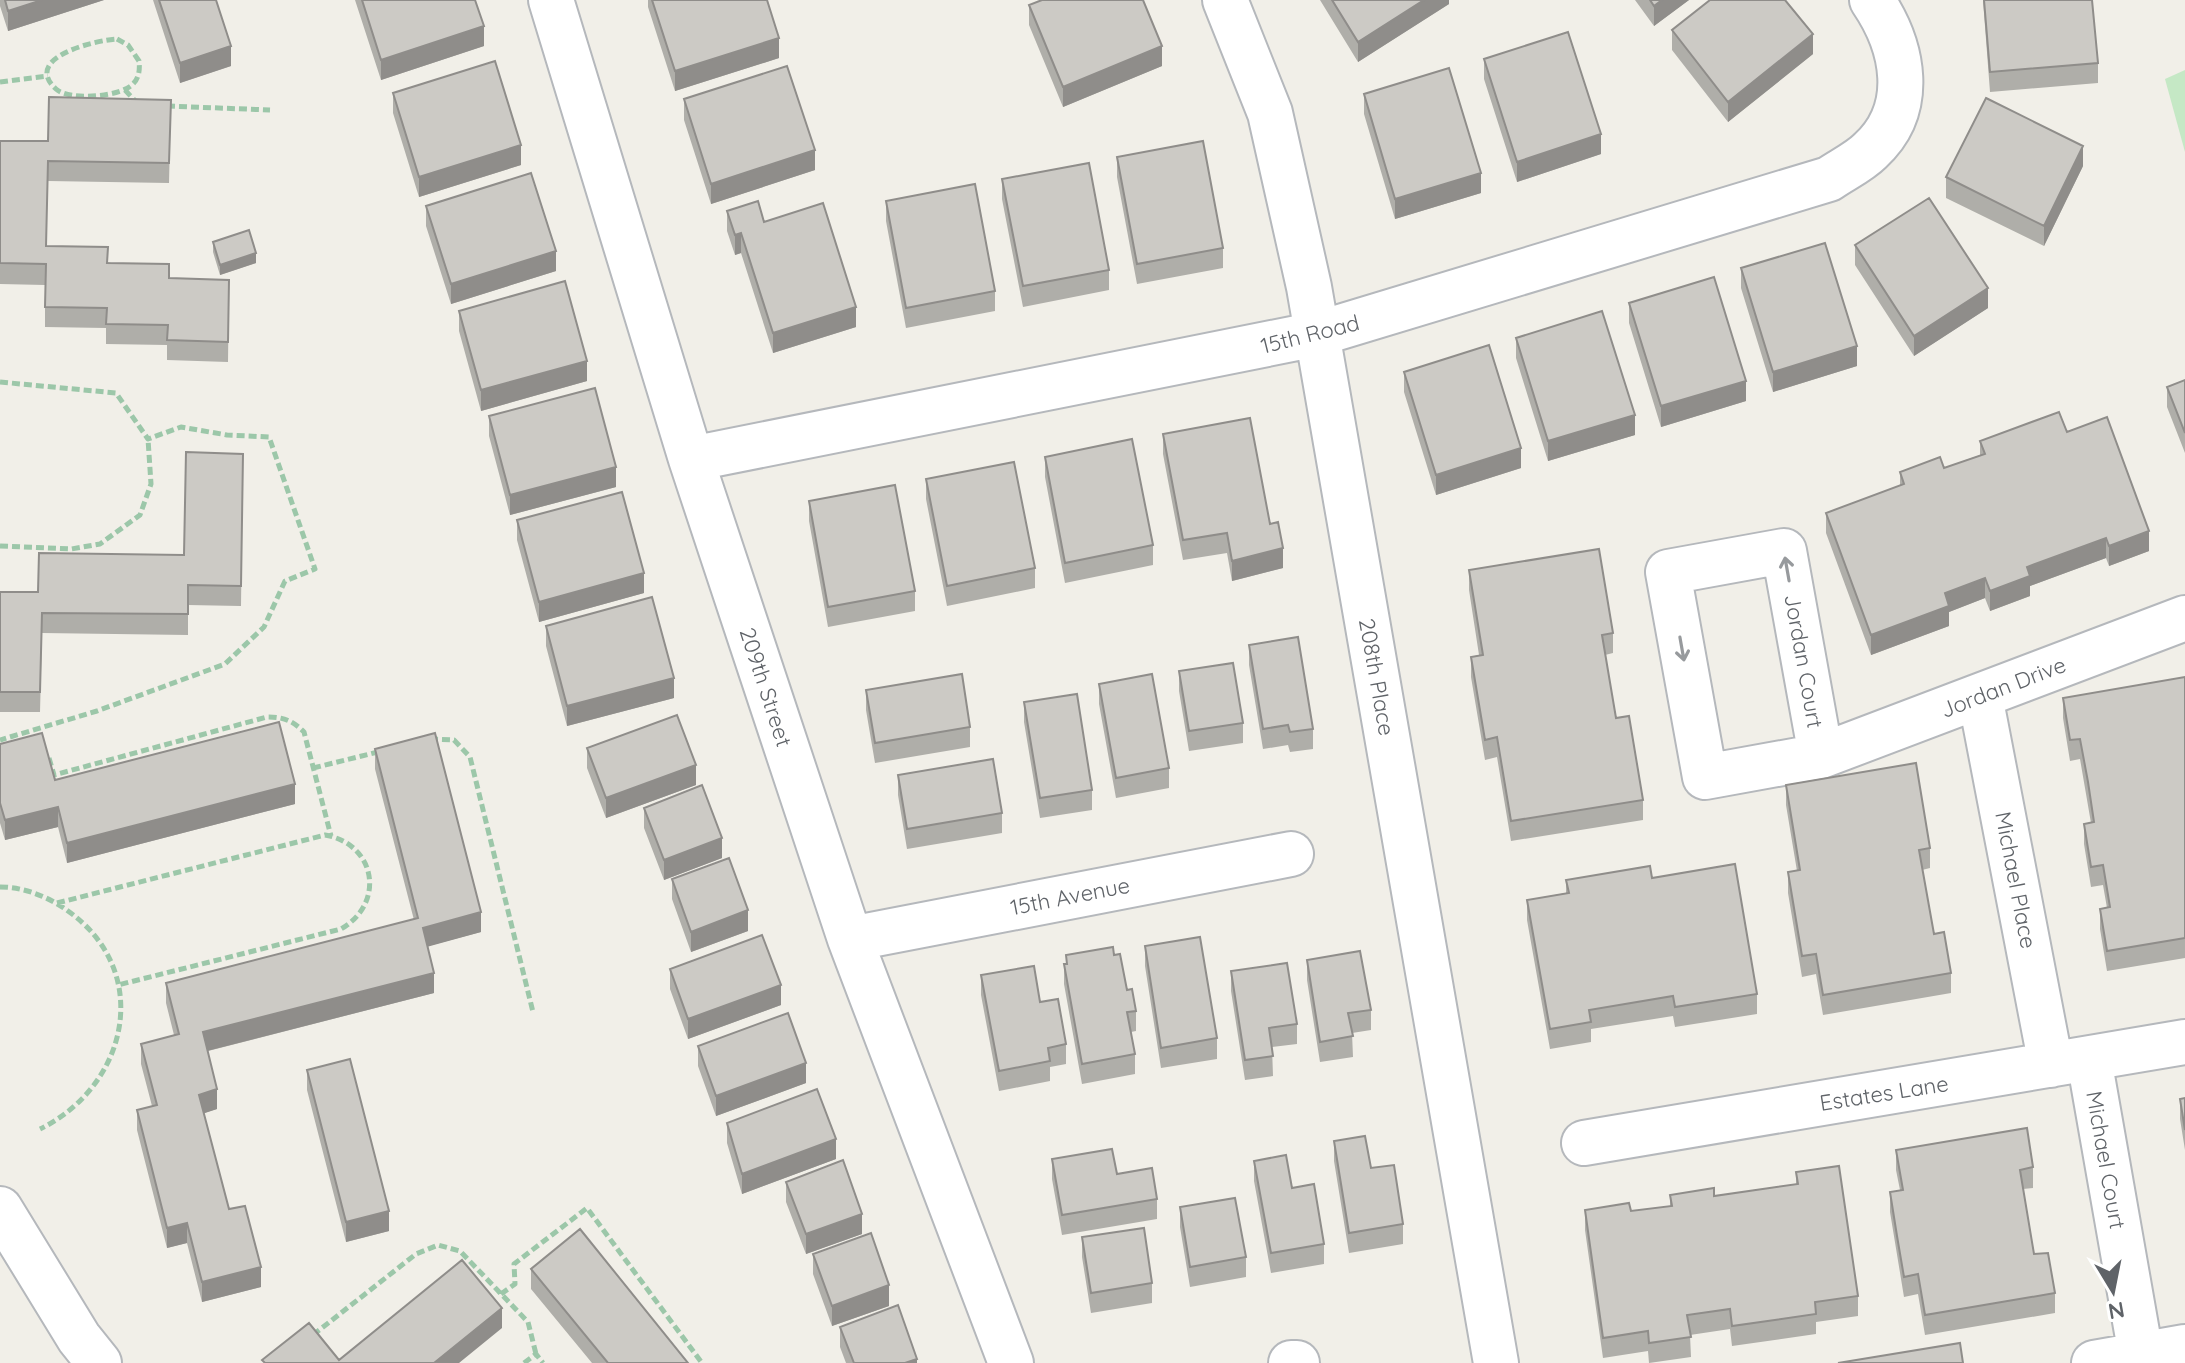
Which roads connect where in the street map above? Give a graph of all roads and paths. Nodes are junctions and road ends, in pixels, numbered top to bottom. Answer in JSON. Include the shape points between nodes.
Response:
{"nodes":[{"id":1,"x":551,"y":0,"type":"edge"},
{"id":2,"x":1225,"y":0,"type":"edge"},
{"id":3,"x":1872,"y":0,"type":"edge"},
{"id":4,"x":48,"y":76,"type":"junction"},
{"id":5,"x":0,"y":82,"type":"edge"},
{"id":6,"x":125,"y":90,"type":"junction"},
{"id":7,"x":270,"y":110,"type":"dead end"},
{"id":8,"x":1317,"y":334,"type":"junction"},
{"id":9,"x":0,"y":382,"type":"edge"},
{"id":10,"x":148,"y":439,"type":"junction"},
{"id":11,"x":691,"y":459,"type":"junction"},
{"id":12,"x":0,"y":546,"type":"edge"},
{"id":13,"x":2185,"y":618,"type":"edge"},
{"id":14,"x":1980,"y":696,"type":"junction"},
{"id":15,"x":0,"y":740,"type":"edge"},
{"id":16,"x":416,"y":742,"type":"edge"},
{"id":17,"x":46,"y":749,"type":"edge"},
{"id":18,"x":386,"y":749,"type":"edge"},
{"id":19,"x":1821,"y":756,"type":"junction"},
{"id":20,"x":313,"y":768,"type":"junction"},
{"id":21,"x":331,"y":836,"type":"junction"},
{"id":22,"x":1291,"y":854,"type":"dead end"},
{"id":23,"x":0,"y":887,"type":"edge"},
{"id":24,"x":57,"y":903,"type":"junction"},
{"id":25,"x":850,"y":939,"type":"junction"},
{"id":26,"x":118,"y":985,"type":"junction"},
{"id":27,"x":533,"y":1012,"type":"dead end"},
{"id":28,"x":2185,"y":1042,"type":"edge"},
{"id":29,"x":2070,"y":1062,"type":"junction"},
{"id":30,"x":40,"y":1129,"type":"dead end"},
{"id":31,"x":1584,"y":1143,"type":"dead end"},
{"id":32,"x":0,"y":1209,"type":"edge"},
{"id":33,"x":501,"y":1294,"type":"junction"},
{"id":34,"x":301,"y":1345,"type":"edge"},
{"id":35,"x":2185,"y":1347,"type":"edge"},
{"id":36,"x":536,"y":1354,"type":"junction"},
{"id":37,"x":2141,"y":1355,"type":"junction"},
{"id":38,"x":99,"y":1363,"type":"edge"},
{"id":39,"x":524,"y":1363,"type":"edge"},
{"id":40,"x":543,"y":1363,"type":"edge"},
{"id":41,"x":702,"y":1363,"type":"edge"},
{"id":42,"x":1011,"y":1363,"type":"edge"},
{"id":43,"x":1496,"y":1363,"type":"edge"},
{"id":44,"x":2094,"y":1363,"type":"edge"}],
"edges":[{"from":1,"to":11,"type":"street","name":"209th Street"},
{"from":2,"to":8,"type":"street","name":"208th Place","via":[[1270,113]]},
{"from":3,"to":8,"type":"street","name":"15th Road","via":[[1893,41],[1903,82],[1895,118],[1870,151],[1829,179]]},
{"from":4,"to":5,"type":"path"},
{"from":4,"to":6,"type":"path","via":[[66,94]]},
{"from":4,"to":6,"type":"path","via":[[52,60],[62,53],[117,39],[139,61],[137,79]]},
{"from":6,"to":7,"type":"path","via":[[138,105]]},
{"from":8,"to":11,"type":"street","name":"15th Road"},
{"from":8,"to":43,"type":"street","name":"208th Place"},
{"from":9,"to":10,"type":"path","via":[[116,393]]},
{"from":10,"to":12,"type":"path","via":[[151,484],[140,515],[110,537],[71,549]]},
{"from":10,"to":15,"type":"path","via":[[181,427],[269,437],[315,569],[285,581],[264,627],[225,664]]},
{"from":11,"to":25,"type":"street","name":"209th Street"},
{"from":13,"to":14,"type":"street","name":"Jordan Drive"},
{"from":14,"to":19,"type":"street","name":"Jordan Drive"},
{"from":14,"to":29,"type":"street","name":"Michael Place"},
{"from":16,"to":27,"type":"path","via":[[454,740],[470,757]]},
{"from":17,"to":20,"type":"path","via":[[54,775],[281,717],[304,732]]},
{"from":18,"to":20,"type":"path"},
{"from":19,"to":19,"type":"street","name":"Jordan Court","one_way":true,"via":[[1784,551],[1668,572],[1705,777]]},
{"from":20,"to":21,"type":"path"},
{"from":21,"to":24,"type":"path"},
{"from":21,"to":26,"type":"path","via":[[352,845],[369,870],[369,898],[354,922]]},
{"from":22,"to":25,"type":"street","name":"15th Avenue"},
{"from":23,"to":24,"type":"path","via":[[33,892]]},
{"from":24,"to":26,"type":"path","via":[[96,938]]},
{"from":25,"to":42,"type":"street","name":"209th Street"},
{"from":26,"to":30,"type":"path","via":[[121,1010],[111,1060],[82,1102]]},
{"from":28,"to":29,"type":"street","name":"Estates Lane"},
{"from":29,"to":31,"type":"street","name":"Estates Lane"},
{"from":29,"to":37,"type":"street","name":"Michael Court"},
{"from":32,"to":38,"type":"street"},
{"from":33,"to":34,"type":"path","via":[[460,1251],[427,1247]]},
{"from":33,"to":36,"type":"path","via":[[528,1322]]},
{"from":33,"to":41,"type":"path","via":[[515,1284],[514,1264],[587,1208]]},
{"from":35,"to":37,"type":"street"},
{"from":36,"to":39,"type":"path"},
{"from":36,"to":40,"type":"path"},
{"from":37,"to":44,"type":"street"}]}
